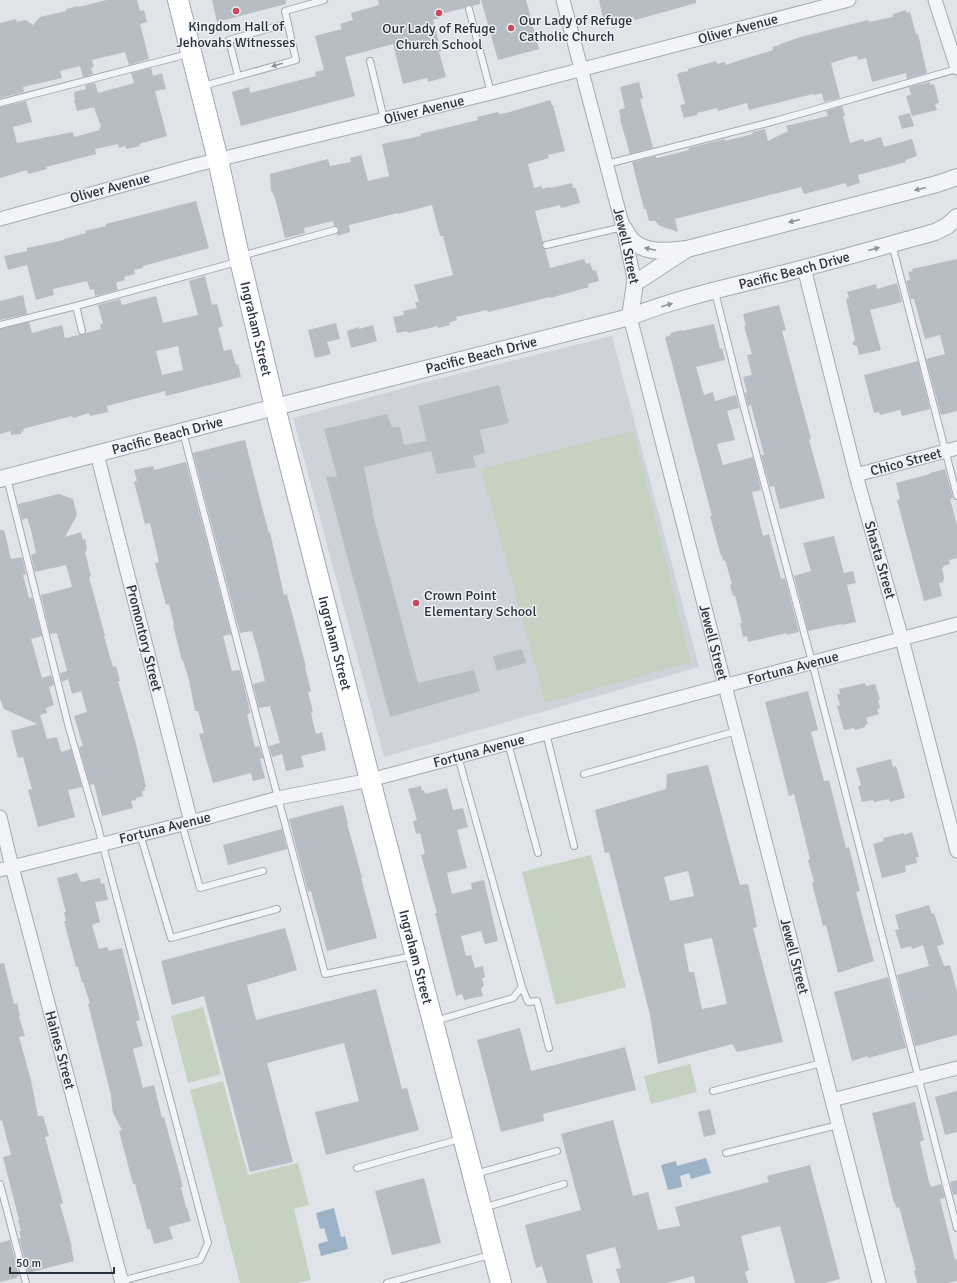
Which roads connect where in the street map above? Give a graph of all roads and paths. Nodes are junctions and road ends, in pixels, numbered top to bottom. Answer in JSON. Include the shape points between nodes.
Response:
{"nodes":[{"id":1,"x":178,"y":0,"type":"edge"},
{"id":2,"x":324,"y":0,"type":"edge"},
{"id":3,"x":563,"y":0,"type":"edge"},
{"id":4,"x":849,"y":0,"type":"edge"},
{"id":5,"x":935,"y":0,"type":"edge"},
{"id":6,"x":469,"y":9,"type":"dead end"},
{"id":7,"x":288,"y":24,"type":"junction"},
{"id":8,"x":192,"y":53,"type":"junction"},
{"id":9,"x":370,"y":60,"type":"dead end"},
{"id":10,"x":957,"y":68,"type":"edge"},
{"id":11,"x":582,"y":70,"type":"junction"},
{"id":12,"x":238,"y":76,"type":"junction"},
{"id":13,"x":201,"y":87,"type":"junction"},
{"id":14,"x":491,"y":93,"type":"junction"},
{"id":15,"x":0,"y":103,"type":"edge"},
{"id":16,"x":384,"y":119,"type":"junction"},
{"id":17,"x":218,"y":160,"type":"junction"},
{"id":18,"x":607,"y":164,"type":"junction"},
{"id":19,"x":957,"y":177,"type":"edge"},
{"id":20,"x":957,"y":217,"type":"edge"},
{"id":21,"x":0,"y":219,"type":"edge"},
{"id":22,"x":623,"y":227,"type":"junction"},
{"id":23,"x":335,"y":230,"type":"dead end"},
{"id":24,"x":892,"y":244,"type":"junction"},
{"id":25,"x":546,"y":246,"type":"dead end"},
{"id":26,"x":687,"y":249,"type":"junction"},
{"id":27,"x":240,"y":259,"type":"junction"},
{"id":28,"x":804,"y":268,"type":"junction"},
{"id":29,"x":635,"y":283,"type":"junction"},
{"id":30,"x":715,"y":290,"type":"junction"},
{"id":31,"x":76,"y":306,"type":"junction"},
{"id":32,"x":630,"y":317,"type":"junction"},
{"id":33,"x":0,"y":325,"type":"edge"},
{"id":34,"x":82,"y":331,"type":"dead end"},
{"id":35,"x":275,"y":407,"type":"junction"},
{"id":36,"x":183,"y":432,"type":"junction"},
{"id":37,"x":951,"y":450,"type":"edge"},
{"id":38,"x":97,"y":454,"type":"junction"},
{"id":39,"x":856,"y":475,"type":"junction"},
{"id":40,"x":3,"y":478,"type":"edge"},
{"id":41,"x":957,"y":496,"type":"edge"},
{"id":42,"x":957,"y":624,"type":"edge"},
{"id":43,"x":902,"y":639,"type":"junction"},
{"id":44,"x":812,"y":662,"type":"junction"},
{"id":45,"x":725,"y":686,"type":"junction"},
{"id":46,"x":737,"y":731,"type":"junction"},
{"id":47,"x":546,"y":733,"type":"junction"},
{"id":48,"x":508,"y":743,"type":"junction"},
{"id":49,"x":458,"y":756,"type":"junction"},
{"id":50,"x":584,"y":774,"type":"dead end"},
{"id":51,"x":370,"y":780,"type":"junction"},
{"id":52,"x":278,"y":798,"type":"junction"},
{"id":53,"x":0,"y":816,"type":"edge"},
{"id":54,"x":186,"y":823,"type":"junction"},
{"id":55,"x":140,"y":834,"type":"junction"},
{"id":56,"x":103,"y":844,"type":"junction"},
{"id":57,"x":574,"y":846,"type":"dead end"},
{"id":58,"x":957,"y":851,"type":"edge"},
{"id":59,"x":538,"y":853,"type":"dead end"},
{"id":60,"x":6,"y":868,"type":"edge"},
{"id":61,"x":263,"y":871,"type":"dead end"},
{"id":62,"x":276,"y":909,"type":"dead end"},
{"id":63,"x":416,"y":955,"type":"junction"},
{"id":64,"x":522,"y":987,"type":"junction"},
{"id":65,"x":433,"y":1022,"type":"junction"},
{"id":66,"x":549,"y":1048,"type":"dead end"},
{"id":67,"x":822,"y":1063,"type":"junction"},
{"id":68,"x":957,"y":1068,"type":"edge"},
{"id":69,"x":918,"y":1078,"type":"junction"},
{"id":70,"x":713,"y":1091,"type":"dead end"},
{"id":71,"x":832,"y":1100,"type":"junction"},
{"id":72,"x":838,"y":1125,"type":"junction"},
{"id":73,"x":464,"y":1138,"type":"junction"},
{"id":74,"x":557,"y":1151,"type":"dead end"},
{"id":75,"x":726,"y":1153,"type":"dead end"},
{"id":76,"x":357,"y":1168,"type":"dead end"},
{"id":77,"x":473,"y":1175,"type":"junction"},
{"id":78,"x":0,"y":1184,"type":"edge"},
{"id":79,"x":564,"y":1184,"type":"dead end"},
{"id":80,"x":482,"y":1208,"type":"junction"},
{"id":81,"x":957,"y":1228,"type":"edge"},
{"id":82,"x":494,"y":1254,"type":"junction"},
{"id":83,"x":118,"y":1282,"type":"edge"},
{"id":84,"x":26,"y":1283,"type":"edge"},
{"id":85,"x":386,"y":1283,"type":"edge"},
{"id":86,"x":501,"y":1283,"type":"edge"},
{"id":87,"x":879,"y":1283,"type":"edge"}],
"edges":[{"from":1,"to":8,"type":"main road","name":"Ingraham Street"},
{"from":2,"to":7,"type":"lane","via":[[286,11]]},
{"from":3,"to":11,"type":"street","name":"Jewell Street"},
{"from":4,"to":11,"type":"street","name":"Oliver Avenue"},
{"from":5,"to":10,"type":"street"},
{"from":6,"to":14,"type":"lane"},
{"from":7,"to":12,"type":"lane","one_way":true,"via":[[296,60]]},
{"from":7,"to":12,"type":"lane","via":[[229,40]]},
{"from":8,"to":13,"type":"main road","name":"Ingraham Street"},
{"from":8,"to":15,"type":"lane"},
{"from":9,"to":16,"type":"lane"},
{"from":10,"to":18,"type":"lane","via":[[775,121]]},
{"from":11,"to":14,"type":"street","name":"Oliver Avenue"},
{"from":11,"to":18,"type":"street","name":"Jewell Street"},
{"from":12,"to":13,"type":"lane"},
{"from":13,"to":17,"type":"main road","name":"Ingraham Street"},
{"from":14,"to":16,"type":"street","name":"Oliver Avenue"},
{"from":16,"to":17,"type":"street","name":"Oliver Avenue"},
{"from":17,"to":21,"type":"street","name":"Oliver Avenue"},
{"from":17,"to":27,"type":"main road","name":"Ingraham Street"},
{"from":18,"to":22,"type":"street","name":"Jewell Street"},
{"from":19,"to":26,"type":"street","one_way":true},
{"from":20,"to":24,"type":"street","name":"Pacific Beach Drive","via":[[935,232]]},
{"from":22,"to":25,"type":"lane"},
{"from":26,"to":22,"type":"street","one_way":true,"via":[[666,251],[646,248],[633,242]]},
{"from":22,"to":29,"type":"street","name":"Jewell Street"},
{"from":23,"to":27,"type":"lane"},
{"from":28,"to":24,"type":"street","name":"Pacific Beach Drive","one_way":true},
{"from":24,"to":37,"type":"lane"},
{"from":26,"to":29,"type":"street"},
{"from":27,"to":31,"type":"lane"},
{"from":27,"to":35,"type":"main road","name":"Ingraham Street"},
{"from":28,"to":30,"type":"street","name":"Pacific Beach Drive"},
{"from":28,"to":39,"type":"street","name":"Shasta Street"},
{"from":29,"to":32,"type":"street","name":"Jewell Street"},
{"from":32,"to":30,"type":"street","name":"Pacific Beach Drive","one_way":true},
{"from":30,"to":44,"type":"lane"},
{"from":31,"to":33,"type":"lane"},
{"from":31,"to":34,"type":"lane"},
{"from":32,"to":35,"type":"street","name":"Pacific Beach Drive"},
{"from":32,"to":45,"type":"street","name":"Jewell Street"},
{"from":35,"to":36,"type":"street","name":"Pacific Beach Drive"},
{"from":35,"to":51,"type":"main road","name":"Ingraham Street"},
{"from":36,"to":38,"type":"street","name":"Pacific Beach Drive"},
{"from":36,"to":52,"type":"lane"},
{"from":37,"to":39,"type":"street","name":"Chico Street"},
{"from":37,"to":41,"type":"lane"},
{"from":38,"to":40,"type":"street","name":"Pacific Beach Drive"},
{"from":38,"to":54,"type":"street","name":"Promontory Street"},
{"from":39,"to":43,"type":"street","name":"Shasta Street"},
{"from":40,"to":56,"type":"lane","via":[[69,728]]},
{"from":42,"to":43,"type":"street","name":"Fortuna Avenue"},
{"from":43,"to":44,"type":"street","name":"Fortuna Avenue"},
{"from":43,"to":58,"type":"street","name":"Shasta Street"},
{"from":44,"to":45,"type":"street","name":"Fortuna Avenue"},
{"from":44,"to":69,"type":"lane"},
{"from":45,"to":46,"type":"street","name":"Jewell Street"},
{"from":45,"to":47,"type":"street","name":"Fortuna Avenue"},
{"from":46,"to":50,"type":"lane"},
{"from":46,"to":67,"type":"street","name":"Jewell Street"},
{"from":47,"to":48,"type":"street","name":"Fortuna Avenue"},
{"from":47,"to":57,"type":"lane"},
{"from":48,"to":49,"type":"street","name":"Fortuna Avenue"},
{"from":48,"to":59,"type":"lane"},
{"from":49,"to":51,"type":"street","name":"Fortuna Avenue"},
{"from":49,"to":64,"type":"lane"},
{"from":51,"to":52,"type":"street","name":"Fortuna Avenue"},
{"from":51,"to":63,"type":"main road","name":"Ingraham Street"},
{"from":52,"to":54,"type":"street","name":"Fortuna Avenue"},
{"from":52,"to":63,"type":"lane","via":[[326,974]]},
{"from":53,"to":60,"type":"street","name":"Haines Street"},
{"from":54,"to":55,"type":"street","name":"Fortuna Avenue"},
{"from":54,"to":61,"type":"lane","via":[[200,888]]},
{"from":55,"to":56,"type":"street","name":"Fortuna Avenue"},
{"from":55,"to":62,"type":"lane","via":[[171,938]]},
{"from":56,"to":60,"type":"street","name":"Fortuna Avenue"},
{"from":56,"to":83,"type":"lane","via":[[208,1243],[200,1260]]},
{"from":60,"to":83,"type":"street","name":"Haines Street"},
{"from":63,"to":65,"type":"main road","name":"Ingraham Street"},
{"from":64,"to":65,"type":"lane","via":[[513,998]]},
{"from":64,"to":66,"type":"lane","via":[[528,1002],[537,1001]]},
{"from":65,"to":73,"type":"main road","name":"Ingraham Street"},
{"from":67,"to":70,"type":"lane"},
{"from":67,"to":71,"type":"street","name":"Jewell Street"},
{"from":68,"to":69,"type":"street"},
{"from":69,"to":71,"type":"street"},
{"from":69,"to":81,"type":"lane"},
{"from":71,"to":72,"type":"street","name":"Jewell Street"},
{"from":72,"to":75,"type":"lane"},
{"from":72,"to":87,"type":"street","name":"Jewell Street"},
{"from":73,"to":76,"type":"lane"},
{"from":73,"to":77,"type":"main road","name":"Ingraham Street"},
{"from":74,"to":77,"type":"lane"},
{"from":77,"to":80,"type":"main road","name":"Ingraham Street"},
{"from":78,"to":84,"type":"lane"},
{"from":79,"to":80,"type":"lane"},
{"from":80,"to":82,"type":"main road","name":"Ingraham Street"},
{"from":82,"to":85,"type":"lane"},
{"from":82,"to":86,"type":"main road","name":"Ingraham Street"}]}
